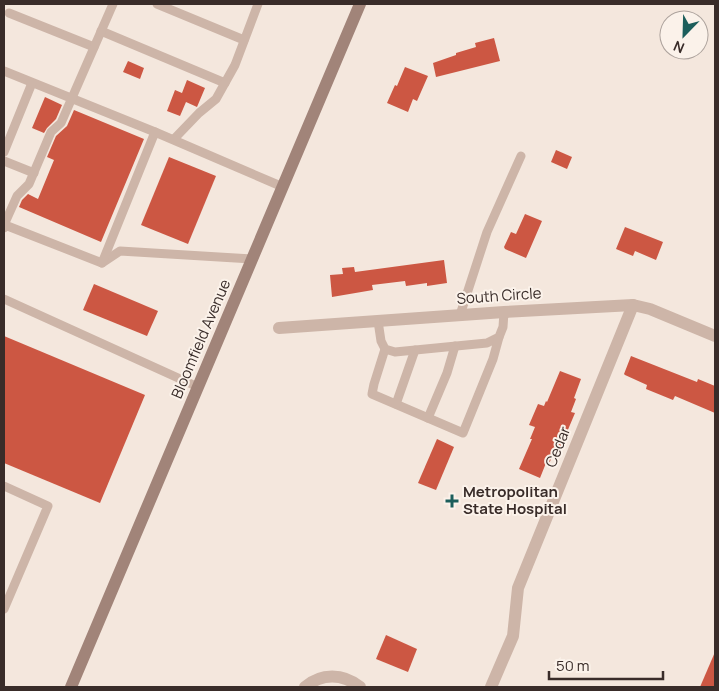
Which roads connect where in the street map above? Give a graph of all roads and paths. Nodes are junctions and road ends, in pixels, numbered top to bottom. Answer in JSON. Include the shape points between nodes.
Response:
{"nodes":[{"id":1,"x":112,"y":4,"type":"edge"},
{"id":2,"x":157,"y":4,"type":"edge"},
{"id":3,"x":258,"y":4,"type":"edge"},
{"id":4,"x":360,"y":4,"type":"edge"},
{"id":5,"x":9,"y":13,"type":"dead end"},
{"id":6,"x":101,"y":31,"type":"junction"},
{"id":7,"x":244,"y":40,"type":"junction"},
{"id":8,"x":94,"y":47,"type":"junction"},
{"id":9,"x":4,"y":71,"type":"edge"},
{"id":10,"x":32,"y":83,"type":"junction"},
{"id":11,"x":225,"y":83,"type":"junction"},
{"id":12,"x":73,"y":99,"type":"junction"},
{"id":13,"x":154,"y":132,"type":"junction"},
{"id":14,"x":174,"y":139,"type":"junction"},
{"id":15,"x":4,"y":152,"type":"edge"},
{"id":16,"x":521,"y":156,"type":"dead end"},
{"id":17,"x":4,"y":161,"type":"edge"},
{"id":18,"x":34,"y":173,"type":"junction"},
{"id":19,"x":283,"y":187,"type":"junction"},
{"id":20,"x":4,"y":226,"type":"edge"},
{"id":21,"x":252,"y":259,"type":"junction"},
{"id":22,"x":102,"y":263,"type":"junction"},
{"id":23,"x":4,"y":299,"type":"edge"},
{"id":24,"x":633,"y":305,"type":"junction"},
{"id":25,"x":504,"y":312,"type":"junction"},
{"id":26,"x":460,"y":315,"type":"junction"},
{"id":27,"x":378,"y":321,"type":"junction"},
{"id":28,"x":279,"y":328,"type":"dead end"},
{"id":29,"x":715,"y":336,"type":"edge"},
{"id":30,"x":499,"y":337,"type":"junction"},
{"id":31,"x":455,"y":346,"type":"junction"},
{"id":32,"x":385,"y":349,"type":"junction"},
{"id":33,"x":415,"y":350,"type":"junction"},
{"id":34,"x":198,"y":387,"type":"junction"},
{"id":35,"x":396,"y":404,"type":"junction"},
{"id":36,"x":428,"y":418,"type":"junction"},
{"id":37,"x":4,"y":486,"type":"edge"},
{"id":38,"x":4,"y":609,"type":"edge"},
{"id":39,"x":71,"y":687,"type":"edge"},
{"id":40,"x":305,"y":687,"type":"edge"},
{"id":41,"x":360,"y":687,"type":"edge"},
{"id":42,"x":491,"y":687,"type":"edge"}],
"edges":[{"from":1,"to":6,"type":"lane"},
{"from":2,"to":7,"type":"lane"},
{"from":3,"to":7,"type":"lane"},
{"from":4,"to":19,"type":"main road","name":"Bloomfield Avenue"},
{"from":5,"to":8,"type":"lane"},
{"from":6,"to":8,"type":"lane"},
{"from":6,"to":11,"type":"lane"},
{"from":7,"to":11,"type":"lane"},
{"from":8,"to":12,"type":"lane"},
{"from":9,"to":10,"type":"lane"},
{"from":10,"to":12,"type":"lane"},
{"from":10,"to":15,"type":"lane"},
{"from":11,"to":14,"type":"lane","via":[[216,99]]},
{"from":12,"to":13,"type":"lane"},
{"from":12,"to":18,"type":"lane","via":[[61,123],[51,132]]},
{"from":13,"to":14,"type":"lane"},
{"from":13,"to":22,"type":"lane"},
{"from":14,"to":19,"type":"lane"},
{"from":16,"to":26,"type":"lane","via":[[487,232]]},
{"from":17,"to":18,"type":"lane"},
{"from":18,"to":20,"type":"lane","via":[[29,184],[17,196]]},
{"from":19,"to":21,"type":"main road","name":"Bloomfield Avenue"},
{"from":20,"to":22,"type":"lane"},
{"from":21,"to":22,"type":"lane","via":[[120,251]]},
{"from":21,"to":34,"type":"main road","name":"Bloomfield Avenue"},
{"from":23,"to":34,"type":"lane"},
{"from":24,"to":25,"type":"street","name":"South Circle"},
{"from":24,"to":29,"type":"street","name":"South Circle"},
{"from":24,"to":42,"type":"street","name":"Cedar","via":[[518,588],[513,636]]},
{"from":25,"to":26,"type":"street","name":"South Circle"},
{"from":25,"to":30,"type":"lane"},
{"from":26,"to":27,"type":"street","name":"South Circle"},
{"from":27,"to":28,"type":"street","name":"South Circle"},
{"from":27,"to":32,"type":"lane"},
{"from":30,"to":31,"type":"lane","via":[[487,343]]},
{"from":30,"to":36,"type":"lane","via":[[463,433]]},
{"from":31,"to":33,"type":"lane"},
{"from":31,"to":36,"type":"lane"},
{"from":32,"to":33,"type":"lane","via":[[395,352]]},
{"from":32,"to":35,"type":"lane","via":[[372,394]]},
{"from":33,"to":35,"type":"lane"},
{"from":34,"to":39,"type":"main road","name":"Bloomfield Avenue"},
{"from":35,"to":36,"type":"lane"},
{"from":37,"to":38,"type":"lane","via":[[48,506]]},
{"from":40,"to":41,"type":"street","via":[[325,677],[340,677]]}]}
